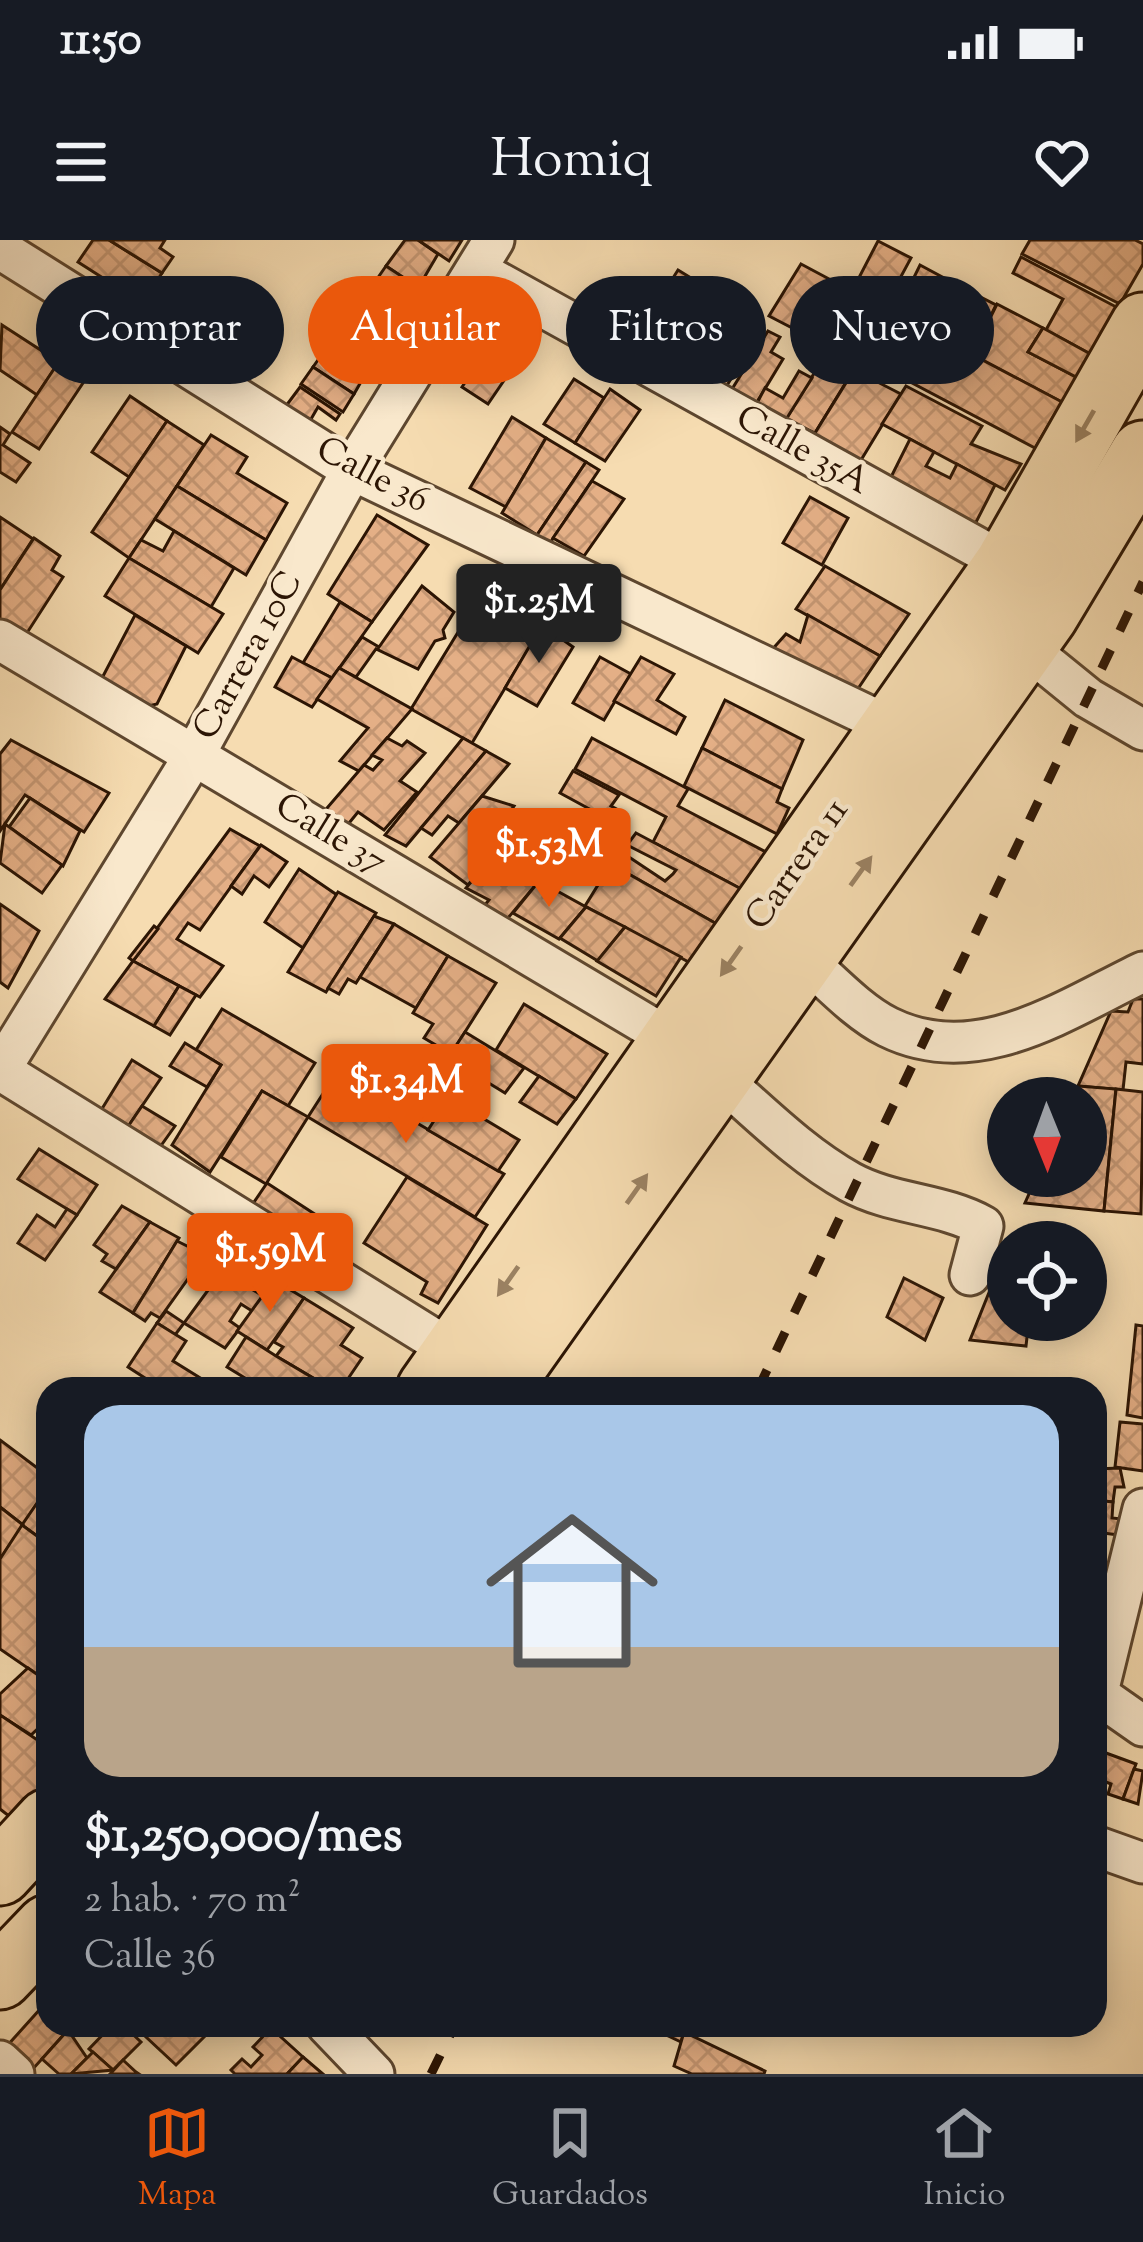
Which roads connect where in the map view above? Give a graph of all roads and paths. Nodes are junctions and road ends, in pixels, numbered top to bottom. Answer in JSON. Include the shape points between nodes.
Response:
{"nodes":[{"id":1,"x":9,"y":254,"type":"edge"},
{"id":2,"x":486,"y":256,"type":"edge"},
{"id":3,"x":1143,"y":325,"type":"edge"},
{"id":4,"x":1143,"y":453,"type":"edge"},
{"id":5,"x":352,"y":470,"type":"junction"},
{"id":6,"x":1006,"y":564,"type":"junction"},
{"id":7,"x":1035,"y":630,"type":"junction"},
{"id":8,"x":0,"y":640,"type":"edge"},
{"id":9,"x":893,"y":728,"type":"junction"},
{"id":10,"x":1143,"y":730,"type":"edge"},
{"id":11,"x":196,"y":754,"type":"junction"},
{"id":12,"x":800,"y":956,"type":"junction"},
{"id":13,"x":1143,"y":972,"type":"edge"},
{"id":14,"x":696,"y":1057,"type":"junction"},
{"id":15,"x":0,"y":1070,"type":"edge"},
{"id":16,"x":970,"y":1275,"type":"dead end"},
{"id":17,"x":460,"y":1377,"type":"edge"},
{"id":18,"x":463,"y":1377,"type":"edge"},
{"id":19,"x":1143,"y":1509,"type":"edge"},
{"id":20,"x":1107,"y":1655,"type":"edge"},
{"id":21,"x":1107,"y":1701,"type":"edge"},
{"id":22,"x":1143,"y":1726,"type":"edge"},
{"id":23,"x":36,"y":1834,"type":"edge"},
{"id":24,"x":1107,"y":1850,"type":"edge"},
{"id":25,"x":1143,"y":1863,"type":"edge"},
{"id":26,"x":0,"y":1873,"type":"edge"},
{"id":27,"x":36,"y":1940,"type":"edge"},
{"id":28,"x":0,"y":1977,"type":"edge"},
{"id":29,"x":338,"y":2037,"type":"edge"},
{"id":30,"x":0,"y":2061,"type":"edge"},
{"id":31,"x":14,"y":2074,"type":"edge"},
{"id":32,"x":374,"y":2074,"type":"edge"}],
"edges":[{"from":1,"to":5,"type":"street","name":"Calle 36"},
{"from":2,"to":5,"type":"street","name":"Carrera 10C"},
{"from":2,"to":6,"type":"street","name":"Calle 35A"},
{"from":3,"to":6,"type":"main road","name":"Carrera 11","one_way":true},
{"from":4,"to":7,"type":"main road","name":"Carrera 11"},
{"from":5,"to":9,"type":"street","name":"Calle 36"},
{"from":5,"to":11,"type":"street","name":"Carrera 10C"},
{"from":6,"to":7,"type":"street","name":"Calle 35A"},
{"from":6,"to":9,"type":"main road","name":"Carrera 11"},
{"from":7,"to":10,"type":"street","name":"Calle 35A","via":[[1088,698]]},
{"from":12,"to":7,"type":"main road","name":"Carrera 11","one_way":true},
{"from":8,"to":11,"type":"street","name":"Calle 37"},
{"from":9,"to":14,"type":"main road","name":"Carrera 11","one_way":true},
{"from":11,"to":14,"type":"street","name":"Calle 37"},
{"from":11,"to":15,"type":"street","name":"Carrera 10C"},
{"from":12,"to":13,"type":"street","via":[[885,1026],[925,1040],[1002,1040]]},
{"from":12,"to":14,"type":"main road","name":"Carrera 11"},
{"from":14,"to":16,"type":"street","name":"Calle 37","via":[[819,1164],[884,1198],[983,1226]]},
{"from":14,"to":18,"type":"main road","name":"Carrera 11"},
{"from":15,"to":17,"type":"street"},
{"from":19,"to":20,"type":"street"},
{"from":21,"to":22,"type":"street"},
{"from":23,"to":26,"type":"main road"},
{"from":24,"to":25,"type":"street"},
{"from":27,"to":28,"type":"main road"},
{"from":29,"to":32,"type":"street"},
{"from":30,"to":31,"type":"street"}]}
